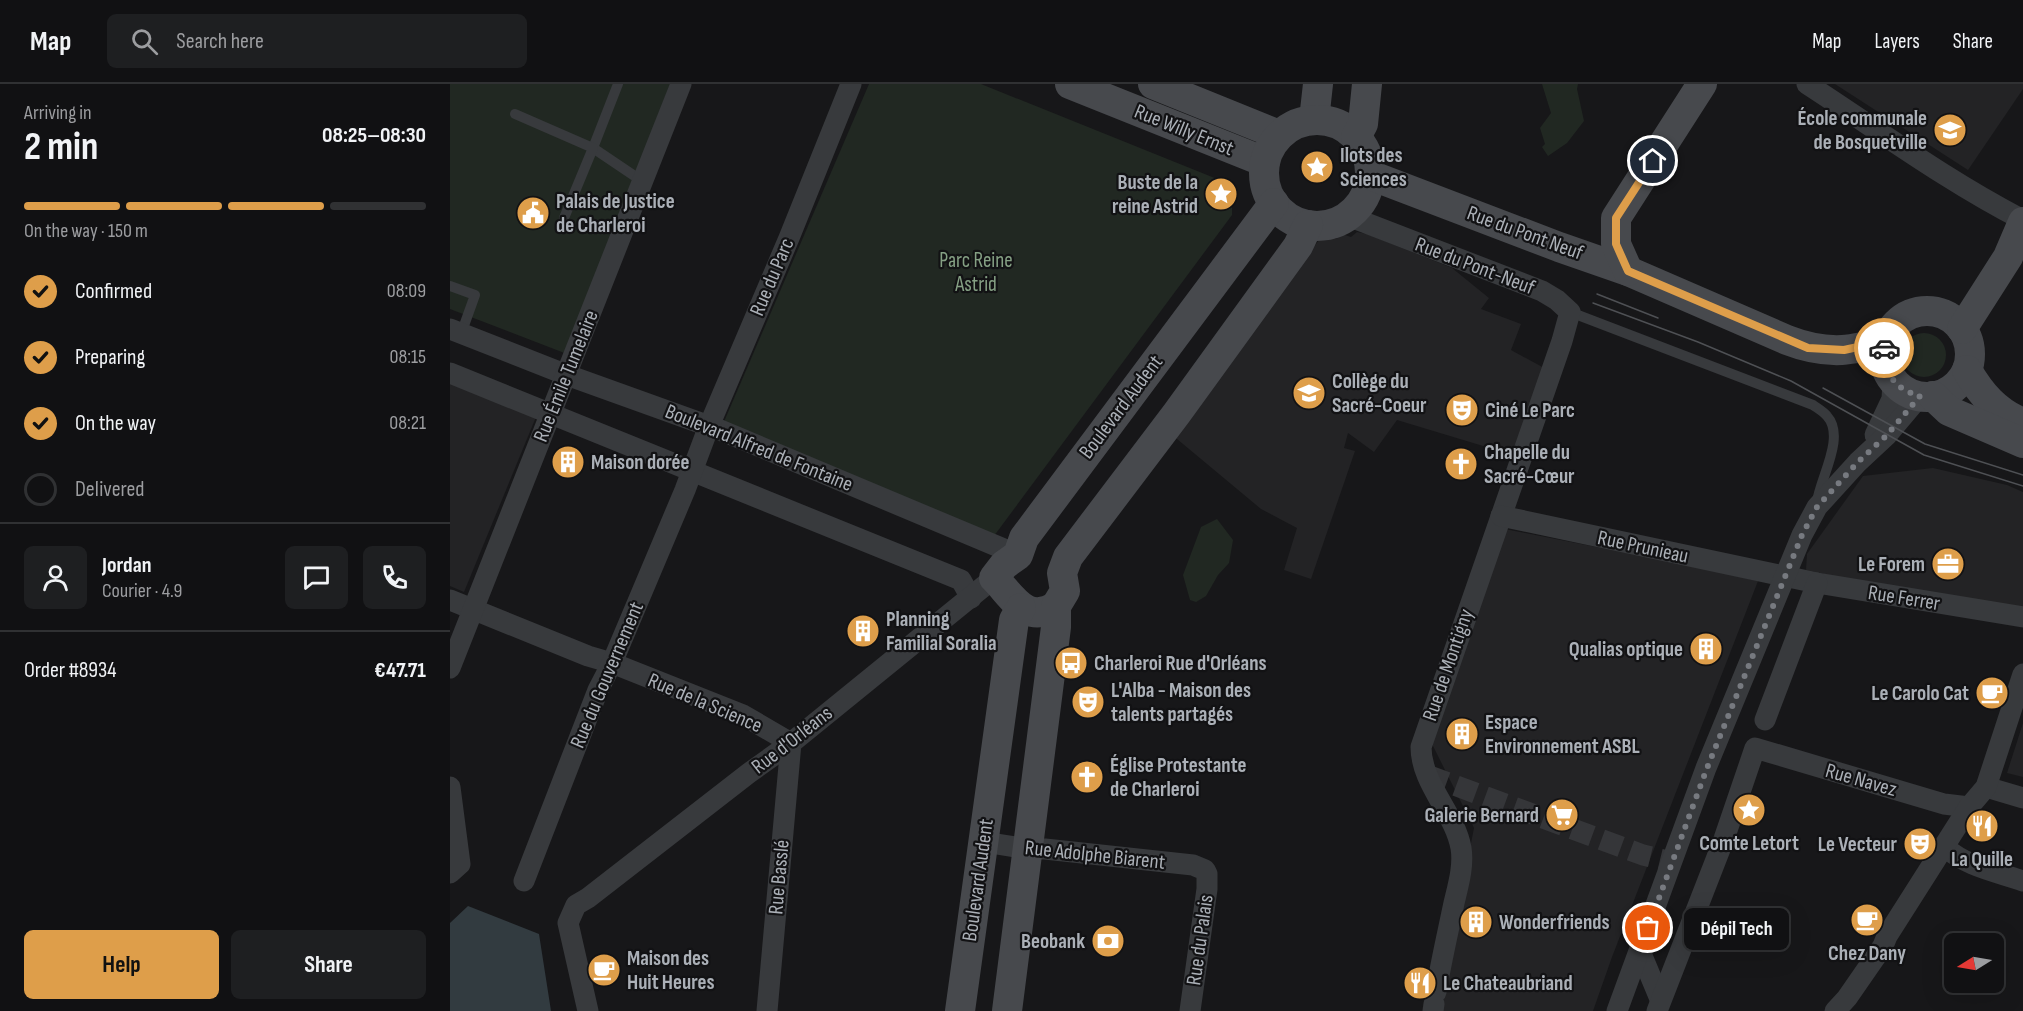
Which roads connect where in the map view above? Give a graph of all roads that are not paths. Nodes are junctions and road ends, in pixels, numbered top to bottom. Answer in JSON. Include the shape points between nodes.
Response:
{"nodes":[{"id":1,"x":618,"y":84,"type":"edge"},
{"id":2,"x":681,"y":84,"type":"edge"},
{"id":3,"x":851,"y":84,"type":"edge"},
{"id":4,"x":1070,"y":84,"type":"edge"},
{"id":5,"x":1153,"y":84,"type":"edge"},
{"id":6,"x":1318,"y":84,"type":"edge"},
{"id":7,"x":1367,"y":84,"type":"edge"},
{"id":8,"x":1702,"y":84,"type":"edge"},
{"id":9,"x":1807,"y":84,"type":"edge"},
{"id":10,"x":515,"y":114,"type":"dead end"},
{"id":11,"x":1314,"y":120,"type":"junction"},
{"id":12,"x":1279,"y":135,"type":"junction"},
{"id":13,"x":1356,"y":136,"type":"junction"},
{"id":14,"x":593,"y":148,"type":"junction"},
{"id":15,"x":1265,"y":162,"type":"junction"},
{"id":16,"x":1370,"y":175,"type":"junction"},
{"id":17,"x":642,"y":181,"type":"junction"},
{"id":18,"x":1274,"y":203,"type":"junction"},
{"id":19,"x":1348,"y":216,"type":"junction"},
{"id":20,"x":564,"y":218,"type":"dead end"},
{"id":21,"x":1616,"y":218,"type":"junction"},
{"id":22,"x":2023,"y":221,"type":"edge"},
{"id":23,"x":1308,"y":225,"type":"junction"},
{"id":24,"x":1569,"y":250,"type":"junction"},
{"id":25,"x":1628,"y":271,"type":"junction"},
{"id":26,"x":450,"y":286,"type":"edge"},
{"id":27,"x":1570,"y":312,"type":"junction"},
{"id":28,"x":1953,"y":321,"type":"junction"},
{"id":29,"x":456,"y":332,"type":"edge"},
{"id":30,"x":1884,"y":344,"type":"junction"},
{"id":31,"x":1967,"y":370,"type":"junction"},
{"id":32,"x":450,"y":373,"type":"edge"},
{"id":33,"x":567,"y":375,"type":"junction"},
{"id":34,"x":1893,"y":381,"type":"junction"},
{"id":35,"x":1926,"y":396,"type":"junction"},
{"id":36,"x":552,"y":414,"type":"junction"},
{"id":37,"x":2023,"y":423,"type":"edge"},
{"id":38,"x":709,"y":426,"type":"junction"},
{"id":39,"x":2023,"y":443,"type":"edge"},
{"id":40,"x":1869,"y":452,"type":"junction"},
{"id":41,"x":691,"y":470,"type":"junction"},
{"id":42,"x":1817,"y":507,"type":"junction"},
{"id":43,"x":1501,"y":516,"type":"junction"},
{"id":44,"x":1018,"y":555,"type":"junction"},
{"id":45,"x":1062,"y":573,"type":"junction"},
{"id":46,"x":1786,"y":577,"type":"junction"},
{"id":47,"x":994,"y":578,"type":"junction"},
{"id":48,"x":1817,"y":584,"type":"junction"},
{"id":49,"x":971,"y":598,"type":"junction"},
{"id":50,"x":450,"y":600,"type":"edge"},
{"id":51,"x":1056,"y":606,"type":"junction"},
{"id":52,"x":1021,"y":608,"type":"junction"},
{"id":53,"x":474,"y":609,"type":"junction"},
{"id":54,"x":2023,"y":617,"type":"edge"},
{"id":55,"x":612,"y":663,"type":"junction"},
{"id":56,"x":450,"y":668,"type":"edge"},
{"id":57,"x":2023,"y":674,"type":"edge"},
{"id":58,"x":1765,"y":720,"type":"dead end"},
{"id":59,"x":791,"y":743,"type":"junction"},
{"id":60,"x":450,"y":787,"type":"edge"},
{"id":61,"x":1986,"y":787,"type":"junction"},
{"id":62,"x":2023,"y":798,"type":"edge"},
{"id":63,"x":1969,"y":807,"type":"junction"},
{"id":64,"x":984,"y":842,"type":"junction"},
{"id":65,"x":1945,"y":847,"type":"junction"},
{"id":66,"x":1028,"y":849,"type":"junction"},
{"id":67,"x":1205,"y":870,"type":"joint"},
{"id":68,"x":450,"y":873,"type":"edge"},
{"id":69,"x":524,"y":881,"type":"dead end"},
{"id":70,"x":2023,"y":881,"type":"edge"},
{"id":71,"x":1640,"y":951,"type":"junction"},
{"id":72,"x":1434,"y":1002,"type":"edge"},
{"id":73,"x":1658,"y":1005,"type":"edge"},
{"id":74,"x":588,"y":1011,"type":"edge"},
{"id":75,"x":767,"y":1011,"type":"edge"},
{"id":76,"x":960,"y":1011,"type":"edge"},
{"id":77,"x":1007,"y":1011,"type":"edge"},
{"id":78,"x":1190,"y":1011,"type":"edge"},
{"id":79,"x":1617,"y":1011,"type":"edge"},
{"id":80,"x":1835,"y":1011,"type":"edge"}],
"edges":[{"from":1,"to":14,"type":"lane"},
{"from":2,"to":17,"type":"street","name":"Rue Émile Tumelaire"},
{"from":3,"to":38,"type":"street","name":"Rue du Parc"},
{"from":4,"to":15,"type":"main road","name":"Rue Willy Ernst"},
{"from":5,"to":12,"type":"main road","name":"Rue Willy Ernst"},
{"from":6,"to":11,"type":"main road"},
{"from":7,"to":13,"type":"main road","via":[[1363,124]]},
{"from":8,"to":21,"type":"main road"},
{"from":9,"to":22,"type":"street","via":[[1955,183]]},
{"from":10,"to":14,"type":"lane"},
{"from":11,"to":12,"type":"main road","via":[[1295,124]]},
{"from":11,"to":13,"type":"main road","via":[[1344,127]]},
{"from":12,"to":15,"type":"main road"},
{"from":13,"to":16,"type":"main road","via":[[1368,157]]},
{"from":14,"to":17,"type":"lane"},
{"from":14,"to":20,"type":"lane"},
{"from":15,"to":18,"type":"main road","via":[[1266,184]]},
{"from":16,"to":19,"type":"main road","via":[[1362,201]]},
{"from":16,"to":24,"type":"main road","name":"Rue du Pont Neuf"},
{"from":17,"to":33,"type":"street","name":"Rue Émile Tumelaire"},
{"from":18,"to":23,"type":"main road","via":[[1292,219]]},
{"from":18,"to":44,"type":"main road","name":"Boulevard Audent","via":[[1024,538]]},
{"from":19,"to":23,"type":"main road","via":[[1334,223]]},
{"from":19,"to":27,"type":"street","name":"Rue du Pont-Neuf","via":[[1542,291]]},
{"from":21,"to":24,"type":"main road","via":[[1604,230]]},
{"from":21,"to":25,"type":"main road","via":[[1616,244]]},
{"from":22,"to":28,"type":"main road","via":[[2008,257]]},
{"from":23,"to":45,"type":"main road","via":[[1298,246],[1068,557]]},
{"from":24,"to":25,"type":"main road","name":"Rue du Pont Neuf"},
{"from":25,"to":30,"type":"main road","name":"Rue du Pont Neuf","via":[[1808,348],[1844,350]]},
{"from":26,"to":29,"type":"lane","via":[[475,295]]},
{"from":27,"to":42,"type":"lane","via":[[1813,405],[1827,416],[1835,440]]},
{"from":27,"to":43,"type":"street","name":"Rue de Montigny"},
{"from":28,"to":30,"type":"main road","via":[[1927,310],[1906,315]]},
{"from":28,"to":31,"type":"main road","via":[[1969,345]]},
{"from":29,"to":33,"type":"street","name":"Boulevard Alfred de Fontaine"},
{"from":30,"to":34,"type":"main road","via":[[1883,360]]},
{"from":31,"to":35,"type":"main road","via":[[1947,392]]},
{"from":31,"to":37,"type":"main road","via":[[1991,404]]},
{"from":32,"to":36,"type":"street"},
{"from":33,"to":36,"type":"street","name":"Rue Émile Tumelaire"},
{"from":33,"to":38,"type":"street","name":"Boulevard Alfred de Fontaine"},
{"from":34,"to":35,"type":"main road","via":[[1903,390]]},
{"from":34,"to":40,"type":"street","via":[[1892,399]]},
{"from":35,"to":39,"type":"main road","via":[[1949,411]]},
{"from":35,"to":40,"type":"street"},
{"from":36,"to":41,"type":"street"},
{"from":36,"to":53,"type":"street","name":"Rue Émile Tumelaire"},
{"from":38,"to":41,"type":"street","name":"Rue du Parc"},
{"from":38,"to":44,"type":"street","name":"Boulevard Alfred de Fontaine"},
{"from":40,"to":42,"type":"street"},
{"from":41,"to":49,"type":"street","via":[[961,580]]},
{"from":41,"to":55,"type":"street","name":"Rue du Gouvernement"},
{"from":42,"to":46,"type":"street"},
{"from":43,"to":46,"type":"street","name":"Rue Prunieau"},
{"from":43,"to":72,"type":"street","name":"Rue de Montigny","via":[[1421,747],[1427,775],[1458,838],[1462,855]]},
{"from":44,"to":45,"type":"main road","name":"Boulevard Alfred de Fontaine","via":[[1044,559]]},
{"from":44,"to":47,"type":"main road","name":"Boulevard Audent"},
{"from":45,"to":51,"type":"main road","via":[[1065,591]]},
{"from":46,"to":48,"type":"street","name":"Rue Ferrer"},
{"from":46,"to":71,"type":"street","via":[[1707,768]]},
{"from":47,"to":49,"type":"street","name":"Rue d'Orléans"},
{"from":47,"to":52,"type":"main road"},
{"from":48,"to":54,"type":"street","name":"Rue Ferrer"},
{"from":48,"to":58,"type":"street"},
{"from":49,"to":59,"type":"street","name":"Rue d'Orléans"},
{"from":50,"to":53,"type":"street","name":"Rue de la Science"},
{"from":51,"to":52,"type":"main road","via":[[1039,613]]},
{"from":51,"to":66,"type":"main road"},
{"from":52,"to":64,"type":"main road","name":"Boulevard Audent","via":[[1014,620]]},
{"from":53,"to":55,"type":"street","name":"Rue de la Science"},
{"from":53,"to":56,"type":"street","name":"Rue Émile Tumelaire"},
{"from":55,"to":59,"type":"street","name":"Rue de la Science","via":[[743,715]]},
{"from":55,"to":69,"type":"street","name":"Rue du Gouvernement"},
{"from":57,"to":61,"type":"street"},
{"from":59,"to":74,"type":"street","name":"Rue d'Orléans","via":[[576,905],[568,923]]},
{"from":59,"to":75,"type":"street","name":"Rue Basslé"},
{"from":60,"to":68,"type":"street","via":[[460,864]]},
{"from":61,"to":62,"type":"street"},
{"from":61,"to":63,"type":"street"},
{"from":63,"to":65,"type":"street"},
{"from":63,"to":73,"type":"street","name":"Rue Navez","via":[[1944,804],[1755,748],[1724,839]]},
{"from":64,"to":66,"type":"street","name":"Rue Adolphe Biarent"},
{"from":64,"to":76,"type":"main road","name":"Boulevard Audent"},
{"from":65,"to":70,"type":"street","via":[[1964,860]]},
{"from":65,"to":80,"type":"street","via":[[1883,946]]},
{"from":66,"to":67,"type":"street","name":"Rue Adolphe Biarent","via":[[1178,863]]},
{"from":66,"to":77,"type":"main road"},
{"from":67,"to":78,"type":"street","name":"Rue du Palais","via":[[1207,889]]},
{"from":71,"to":73,"type":"street"},
{"from":71,"to":79,"type":"street"}]}
